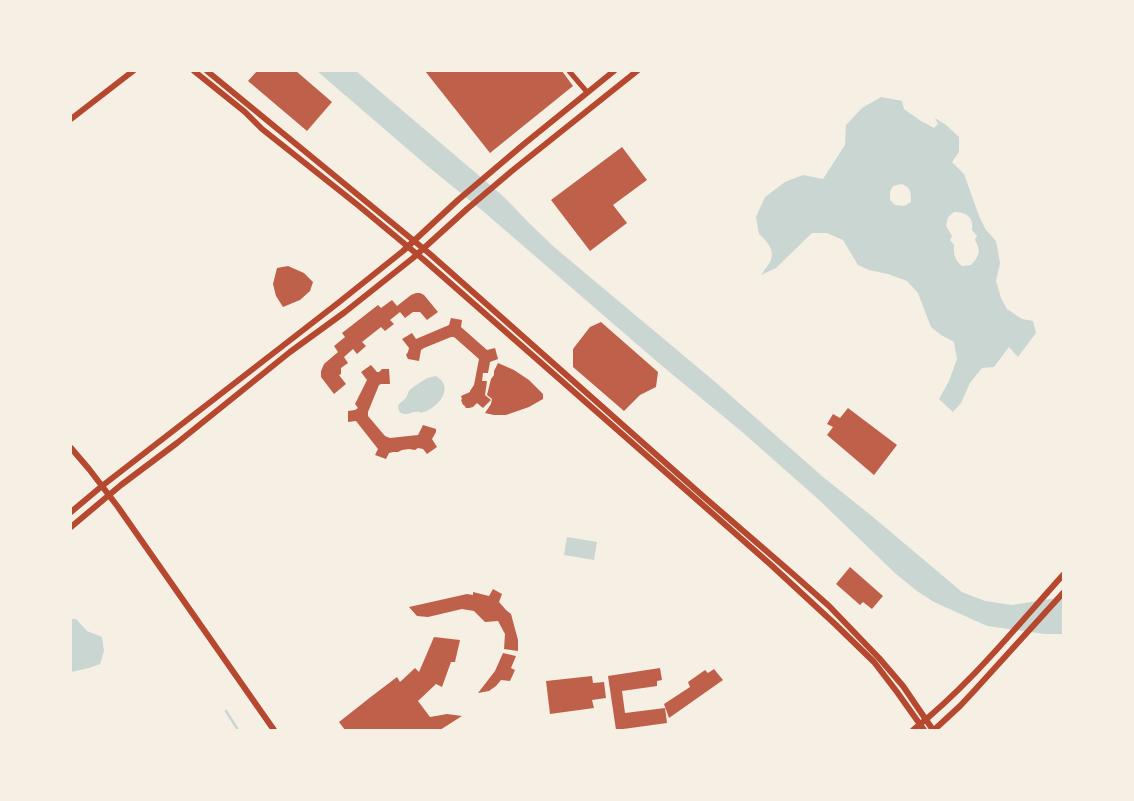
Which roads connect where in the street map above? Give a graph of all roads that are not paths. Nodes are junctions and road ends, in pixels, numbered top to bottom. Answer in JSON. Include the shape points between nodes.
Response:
{"nodes":[{"id":1,"x":132,"y":71,"type":"edge"},
{"id":2,"x":194,"y":71,"type":"edge"},
{"id":3,"x":207,"y":71,"type":"edge"},
{"id":4,"x":569,"y":71,"type":"edge"},
{"id":5,"x":614,"y":71,"type":"edge"},
{"id":6,"x":637,"y":71,"type":"edge"},
{"id":7,"x":587,"y":92,"type":"junction"},
{"id":8,"x":71,"y":119,"type":"edge"},
{"id":9,"x":413,"y":241,"type":"junction"},
{"id":10,"x":407,"y":247,"type":"junction"},
{"id":11,"x":422,"y":249,"type":"junction"},
{"id":12,"x":417,"y":255,"type":"junction"},
{"id":13,"x":71,"y":448,"type":"edge"},
{"id":14,"x":102,"y":486,"type":"junction"},
{"id":15,"x":109,"y":495,"type":"junction"},
{"id":16,"x":71,"y":512,"type":"edge"},
{"id":17,"x":71,"y":527,"type":"edge"},
{"id":18,"x":1063,"y":575,"type":"edge"},
{"id":19,"x":1063,"y":593,"type":"edge"},
{"id":20,"x":927,"y":719,"type":"junction"},
{"id":21,"x":922,"y":727,"type":"edge"},
{"id":22,"x":274,"y":730,"type":"edge"},
{"id":23,"x":914,"y":730,"type":"edge"},
{"id":24,"x":934,"y":730,"type":"edge"}],
"edges":[{"from":1,"to":8,"type":"street"},
{"from":2,"to":10,"type":"street"},
{"from":3,"to":9,"type":"street"},
{"from":4,"to":7,"type":"street"},
{"from":5,"to":7,"type":"street"},
{"from":6,"to":11,"type":"street"},
{"from":7,"to":9,"type":"street"},
{"from":9,"to":10,"type":"street"},
{"from":9,"to":11,"type":"street"},
{"from":10,"to":12,"type":"street"},
{"from":10,"to":14,"type":"street"},
{"from":11,"to":12,"type":"street"},
{"from":11,"to":20,"type":"street","via":[[829,606],[879,658]]},
{"from":12,"to":15,"type":"street"},
{"from":12,"to":21,"type":"street","via":[[836,625],[874,662]]},
{"from":13,"to":14,"type":"street"},
{"from":14,"to":15,"type":"street"},
{"from":14,"to":16,"type":"street"},
{"from":15,"to":17,"type":"street"},
{"from":15,"to":22,"type":"street"},
{"from":18,"to":20,"type":"street"},
{"from":19,"to":24,"type":"street"},
{"from":20,"to":21,"type":"street"},
{"from":20,"to":24,"type":"street"},
{"from":21,"to":23,"type":"street"}]}
